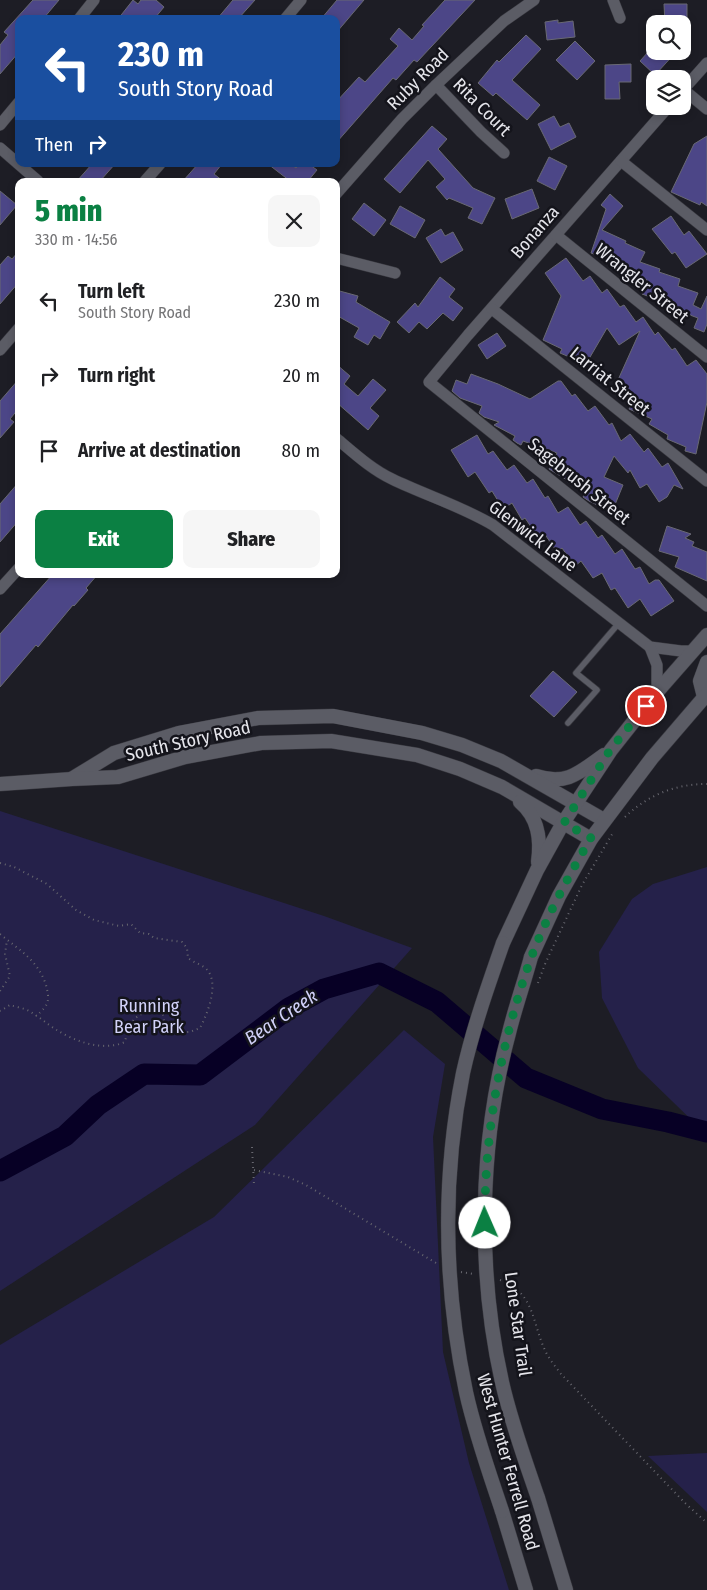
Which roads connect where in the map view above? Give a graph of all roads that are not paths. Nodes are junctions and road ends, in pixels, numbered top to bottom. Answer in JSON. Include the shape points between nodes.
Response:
{"nodes":[{"id":1,"x":94,"y":0,"type":"edge"},
{"id":2,"x":301,"y":0,"type":"edge"},
{"id":3,"x":534,"y":0,"type":"edge"},
{"id":4,"x":612,"y":0,"type":"edge"},
{"id":5,"x":82,"y":15,"type":"edge"},
{"id":6,"x":288,"y":15,"type":"edge"},
{"id":7,"x":620,"y":18,"type":"dead end"},
{"id":8,"x":707,"y":63,"type":"edge"},
{"id":9,"x":691,"y":81,"type":"edge"},
{"id":10,"x":436,"y":85,"type":"junction"},
{"id":11,"x":691,"y":96,"type":"edge"},
{"id":12,"x":15,"y":107,"type":"edge"},
{"id":13,"x":707,"y":109,"type":"edge"},
{"id":14,"x":661,"y":115,"type":"edge"},
{"id":15,"x":0,"y":125,"type":"edge"},
{"id":16,"x":0,"y":148,"type":"edge"},
{"id":17,"x":504,"y":153,"type":"dead end"},
{"id":18,"x":15,"y":161,"type":"edge"},
{"id":19,"x":621,"y":161,"type":"junction"},
{"id":20,"x":22,"y":167,"type":"edge"},
{"id":21,"x":157,"y":167,"type":"edge"},
{"id":22,"x":35,"y":178,"type":"edge"},
{"id":23,"x":148,"y":178,"type":"edge"},
{"id":24,"x":340,"y":189,"type":"edge"},
{"id":25,"x":707,"y":230,"type":"edge"},
{"id":26,"x":556,"y":235,"type":"junction"},
{"id":27,"x":340,"y":259,"type":"edge"},
{"id":28,"x":394,"y":273,"type":"dead end"},
{"id":29,"x":492,"y":309,"type":"junction"},
{"id":30,"x":15,"y":333,"type":"edge"},
{"id":31,"x":0,"y":350,"type":"edge"},
{"id":32,"x":707,"y":358,"type":"edge"},
{"id":33,"x":429,"y":382,"type":"joint"},
{"id":34,"x":340,"y":441,"type":"edge"},
{"id":35,"x":707,"y":481,"type":"edge"},
{"id":36,"x":15,"y":572,"type":"edge"},
{"id":37,"x":0,"y":589,"type":"edge"},
{"id":38,"x":707,"y":606,"type":"edge"},
{"id":39,"x":619,"y":622,"type":"junction"},
{"id":40,"x":707,"y":635,"type":"edge"},
{"id":41,"x":650,"y":647,"type":"junction"},
{"id":42,"x":693,"y":650,"type":"junction"},
{"id":43,"x":707,"y":662,"type":"edge"},
{"id":44,"x":657,"y":692,"type":"junction"},
{"id":45,"x":706,"y":697,"type":"edge"},
{"id":46,"x":568,"y":723,"type":"dead end"},
{"id":47,"x":610,"y":750,"type":"junction"},
{"id":48,"x":517,"y":770,"type":"junction"},
{"id":49,"x":72,"y":779,"type":"junction"},
{"id":50,"x":0,"y":784,"type":"edge"},
{"id":51,"x":502,"y":787,"type":"junction"},
{"id":52,"x":576,"y":804,"type":"junction"},
{"id":53,"x":604,"y":820,"type":"junction"},
{"id":54,"x":564,"y":823,"type":"junction"},
{"id":55,"x":591,"y":838,"type":"junction"},
{"id":56,"x":537,"y":870,"type":"junction"},
{"id":57,"x":526,"y":1590,"type":"edge"},
{"id":58,"x":566,"y":1590,"type":"edge"}],
"edges":[{"from":1,"to":5,"type":"street"},
{"from":2,"to":6,"type":"street"},
{"from":3,"to":10,"type":"street","name":"Ruby Road","via":[[504,20]]},
{"from":4,"to":7,"type":"street"},
{"from":8,"to":9,"type":"street"},
{"from":10,"to":17,"type":"street","name":"Rita Court"},
{"from":10,"to":24,"type":"street","name":"Ruby Road"},
{"from":11,"to":13,"type":"street"},
{"from":12,"to":15,"type":"street"},
{"from":14,"to":19,"type":"street","name":"Bonanza"},
{"from":16,"to":18,"type":"street"},
{"from":19,"to":25,"type":"street"},
{"from":19,"to":26,"type":"street","name":"Bonanza"},
{"from":20,"to":22,"type":"street"},
{"from":21,"to":23,"type":"street"},
{"from":26,"to":29,"type":"street","name":"Bonanza"},
{"from":26,"to":32,"type":"street","name":"Wrangler Street"},
{"from":27,"to":28,"type":"street"},
{"from":29,"to":33,"type":"street","name":"Bonanza"},
{"from":29,"to":35,"type":"street","name":"Larriat Street"},
{"from":30,"to":31,"type":"street"},
{"from":33,"to":38,"type":"street","name":"Sagebrush Street"},
{"from":34,"to":39,"type":"street","name":"Glenwick Lane","via":[[390,478],[493,525]]},
{"from":36,"to":37,"type":"street"},
{"from":39,"to":41,"type":"street","name":"Glenwick Lane"},
{"from":39,"to":46,"type":"lane","via":[[576,672],[597,690]]},
{"from":40,"to":42,"type":"main road","name":"West Hunter Ferrell Road"},
{"from":41,"to":42,"type":"street","name":"Glenwick Lane","via":[[680,652]]},
{"from":41,"to":44,"type":"street","via":[[657,665]]},
{"from":42,"to":44,"type":"main road","name":"West Hunter Ferrell Road"},
{"from":43,"to":45,"type":"main road","via":[[700,681]]},
{"from":44,"to":47,"type":"main road","name":"West Hunter Ferrell Road"},
{"from":45,"to":53,"type":"main road","name":"West Hunter Ferrell Road","via":[[652,758]]},
{"from":47,"to":48,"type":"main road","via":[[566,778],[549,780]]},
{"from":47,"to":52,"type":"main road","name":"West Hunter Ferrell Road"},
{"from":48,"to":49,"type":"main road","name":"South Story Road","via":[[462,745],[422,733],[333,716],[258,718],[179,733],[114,753]]},
{"from":48,"to":52,"type":"main road","name":"South Story Road"},
{"from":49,"to":50,"type":"main road","name":"South Story Road"},
{"from":49,"to":51,"type":"main road","name":"South Story Road","via":[[118,778],[185,757],[261,743],[331,741],[417,755]]},
{"from":51,"to":54,"type":"main road","name":"South Story Road"},
{"from":51,"to":56,"type":"main road","via":[[525,807],[535,822],[540,845]]},
{"from":52,"to":53,"type":"main road","name":"South Story Road"},
{"from":52,"to":54,"type":"main road","name":"West Hunter Ferrell Road"},
{"from":53,"to":55,"type":"main road","name":"West Hunter Ferrell Road"},
{"from":54,"to":55,"type":"main road","name":"South Story Road"},
{"from":54,"to":56,"type":"main road","name":"West Hunter Ferrell Road"},
{"from":55,"to":58,"type":"main road","name":"West Hunter Ferrell Road","bridge":true,"via":[[531,957],[508,1034],[494,1108],[485,1195],[487,1280],[502,1384]]},
{"from":56,"to":57,"type":"main road","name":"West Hunter Ferrell Road","bridge":true,"via":[[503,943],[480,1008],[463,1073],[448,1196],[454,1320],[465,1383],[482,1451]]}]}
